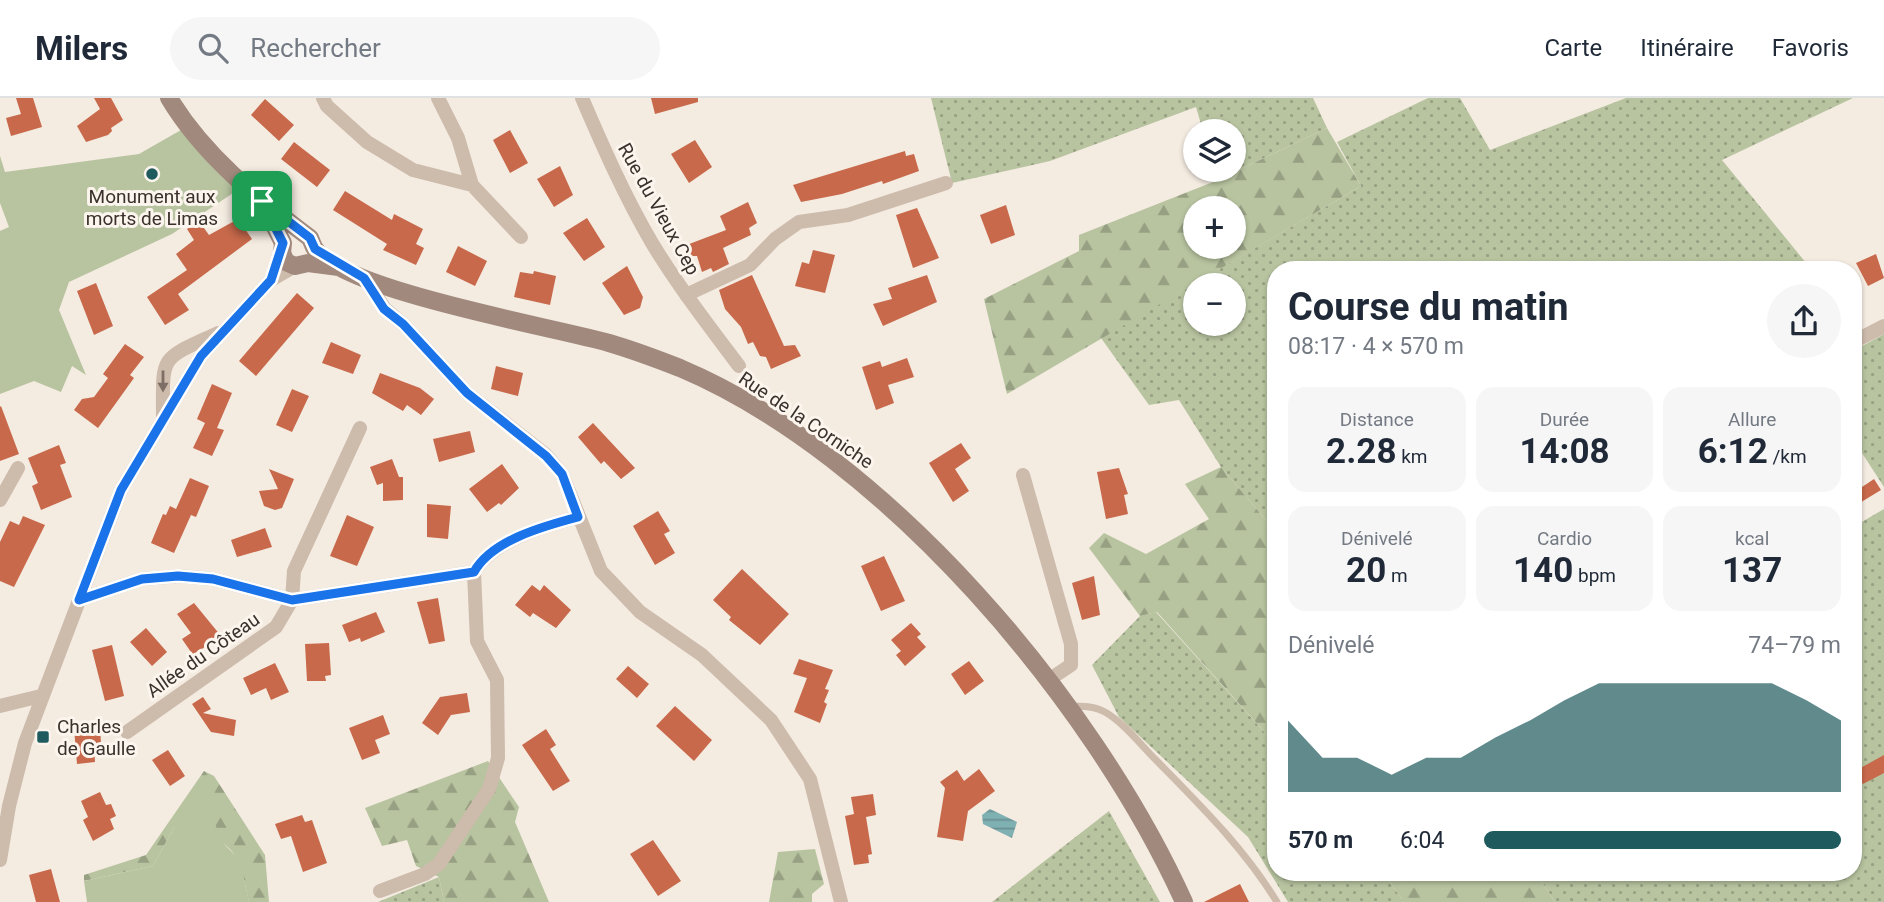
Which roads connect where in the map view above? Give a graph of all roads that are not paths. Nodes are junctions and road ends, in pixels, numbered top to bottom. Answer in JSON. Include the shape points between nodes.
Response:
{"nodes":[{"id":1,"x":169,"y":98,"type":"edge"},
{"id":2,"x":323,"y":98,"type":"edge"},
{"id":3,"x":438,"y":98,"type":"edge"},
{"id":4,"x":582,"y":98,"type":"edge"},
{"id":5,"x":946,"y":183,"type":"dead end"},
{"id":6,"x":472,"y":185,"type":"junction"},
{"id":7,"x":262,"y":201,"type":"junction"},
{"id":8,"x":521,"y":237,"type":"dead end"},
{"id":9,"x":296,"y":255,"type":"junction"},
{"id":10,"x":364,"y":278,"type":"junction"},
{"id":11,"x":685,"y":295,"type":"junction"},
{"id":12,"x":1884,"y":326,"type":"edge"},
{"id":13,"x":226,"y":329,"type":"junction"},
{"id":14,"x":1862,"y":337,"type":"edge"},
{"id":15,"x":739,"y":366,"type":"dead end"},
{"id":16,"x":163,"y":421,"type":"junction"},
{"id":17,"x":360,"y":428,"type":"dead end"},
{"id":18,"x":18,"y":468,"type":"dead end"},
{"id":19,"x":1023,"y":475,"type":"dead end"},
{"id":20,"x":0,"y":500,"type":"edge"},
{"id":21,"x":578,"y":517,"type":"junction"},
{"id":22,"x":474,"y":572,"type":"junction"},
{"id":23,"x":79,"y":600,"type":"junction"},
{"id":24,"x":292,"y":600,"type":"junction"},
{"id":25,"x":1050,"y":678,"type":"junction"},
{"id":26,"x":41,"y":696,"type":"junction"},
{"id":27,"x":0,"y":706,"type":"edge"},
{"id":28,"x":1068,"y":706,"type":"junction"},
{"id":29,"x":127,"y":732,"type":"dead end"},
{"id":30,"x":0,"y":860,"type":"edge"},
{"id":31,"x":380,"y":891,"type":"dead end"},
{"id":32,"x":841,"y":902,"type":"edge"},
{"id":33,"x":1184,"y":902,"type":"edge"},
{"id":34,"x":1277,"y":902,"type":"edge"}],
"edges":[{"from":1,"to":7,"type":"main road","via":[[188,126]]},
{"from":2,"to":6,"type":"street","via":[[367,142],[413,170]]},
{"from":3,"to":6,"type":"street","via":[[458,138]]},
{"from":4,"to":11,"type":"street","name":"Rue du Vieux Cep","via":[[652,242]]},
{"from":5,"to":11,"type":"street","via":[[848,215],[799,222],[750,265]]},
{"from":6,"to":8,"type":"street"},
{"from":7,"to":9,"type":"main road"},
{"from":7,"to":9,"type":"main road","via":[[300,233],[290,235]]},
{"from":9,"to":10,"type":"main road","name":"Rue de la Corniche"},
{"from":9,"to":13,"type":"street"},
{"from":10,"to":21,"type":"street","via":[[384,309],[467,393],[546,456],[562,474]]},
{"from":10,"to":25,"type":"main road","name":"Rue de la Corniche","via":[[455,307],[608,343],[734,394],[862,481]]},
{"from":11,"to":15,"type":"street","name":"Rue du Vieux Cep"},
{"from":12,"to":14,"type":"street"},
{"from":13,"to":16,"type":"street","via":[[201,356]]},
{"from":13,"to":16,"type":"street","one_way":true,"via":[[172,354],[163,367]]},
{"from":16,"to":23,"type":"street","via":[[121,490]]},
{"from":17,"to":24,"type":"street","name":"Allée du Côteau","via":[[294,571]]},
{"from":18,"to":20,"type":"street"},
{"from":19,"to":25,"type":"street","via":[[1071,644],[1071,665]]},
{"from":21,"to":22,"type":"street","via":[[489,553]]},
{"from":21,"to":32,"type":"street","via":[[601,571],[640,612],[702,655],[771,720],[810,779]]},
{"from":22,"to":24,"type":"street","name":"Allée du Côteau"},
{"from":22,"to":31,"type":"street","via":[[477,641],[497,680],[498,758],[489,789],[439,864]]},
{"from":23,"to":24,"type":"street","name":"Allée du Côteau","via":[[142,579],[178,576],[213,579]]},
{"from":23,"to":26,"type":"street"},
{"from":24,"to":29,"type":"street","name":"Allée du Côteau","via":[[276,627]]},
{"from":25,"to":28,"type":"main road","name":"Rue de la Corniche"},
{"from":26,"to":27,"type":"street"},
{"from":26,"to":30,"type":"street","via":[[9,803]]},
{"from":28,"to":33,"type":"main road","name":"Rue de la Corniche","via":[[1167,865]]},
{"from":28,"to":34,"type":"lane","via":[[1106,713],[1141,744],[1225,830]]}]}
